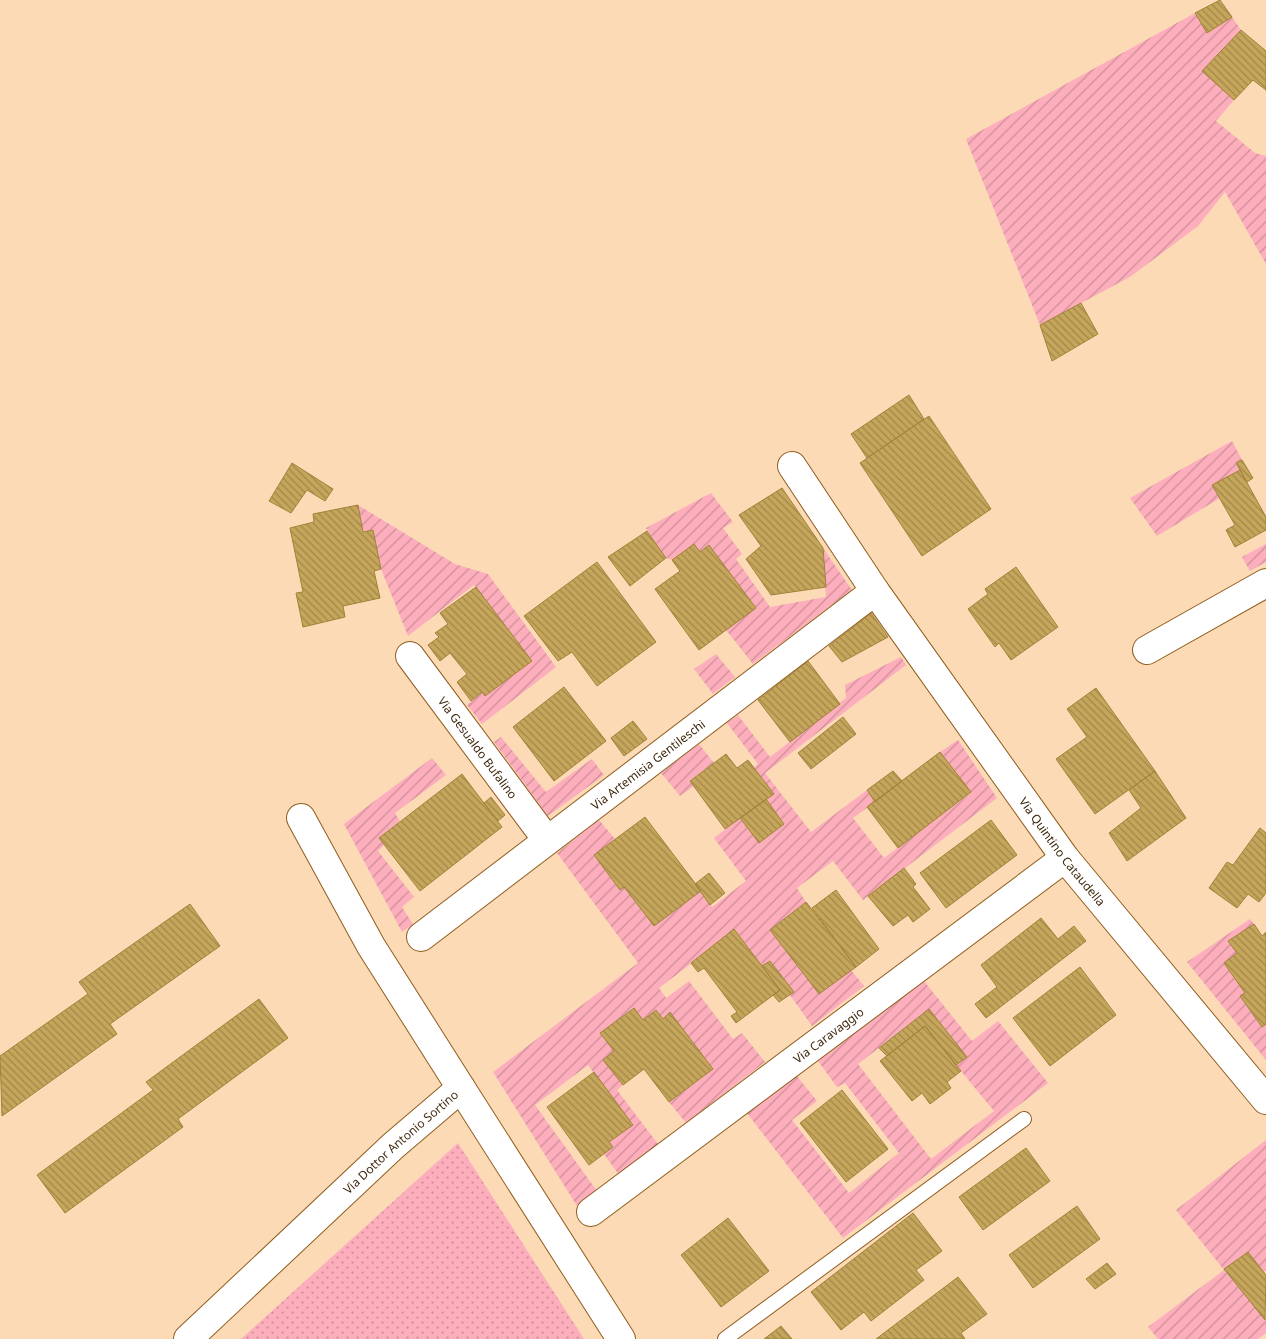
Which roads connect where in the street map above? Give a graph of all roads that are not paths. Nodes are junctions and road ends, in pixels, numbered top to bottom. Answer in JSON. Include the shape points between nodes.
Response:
{"nodes":[{"id":1,"x":792,"y":466,"type":"dead end"},
{"id":2,"x":1266,"y":583,"type":"edge"},
{"id":3,"x":876,"y":591,"type":"junction"},
{"id":4,"x":1147,"y":650,"type":"dead end"},
{"id":5,"x":410,"y":656,"type":"dead end"},
{"id":6,"x":301,"y":818,"type":"dead end"},
{"id":7,"x":547,"y":840,"type":"junction"},
{"id":8,"x":1065,"y":858,"type":"junction"},
{"id":9,"x":421,"y":937,"type":"dead end"},
{"id":10,"x":1262,"y":1087,"type":"edge"},
{"id":11,"x":460,"y":1088,"type":"junction"},
{"id":12,"x":1024,"y":1119,"type":"dead end"},
{"id":13,"x":591,"y":1212,"type":"dead end"},
{"id":14,"x":188,"y":1339,"type":"edge"},
{"id":15,"x":621,"y":1339,"type":"edge"},
{"id":16,"x":725,"y":1339,"type":"edge"}],
"edges":[{"from":1,"to":3,"type":"street","name":"Via Quintino Cataudella"},
{"from":2,"to":4,"type":"street"},
{"from":3,"to":7,"type":"street","name":"Via Artemisia Gentileschi"},
{"from":3,"to":8,"type":"street","name":"Via Quintino Cataudella"},
{"from":5,"to":7,"type":"street","name":"Via Gesualdo Bufalino"},
{"from":6,"to":11,"type":"street","via":[[371,946]]},
{"from":7,"to":9,"type":"street","name":"Via Artemisia Gentileschi"},
{"from":8,"to":10,"type":"street","name":"Via Quintino Cataudella"},
{"from":8,"to":13,"type":"street","name":"Via Caravaggio"},
{"from":11,"to":14,"type":"street","name":"Via Dottor Antonio Sortino","via":[[393,1146]]},
{"from":11,"to":15,"type":"street","name":"Via Dottor Antonio Sortino"},
{"from":12,"to":16,"type":"lane"}]}
